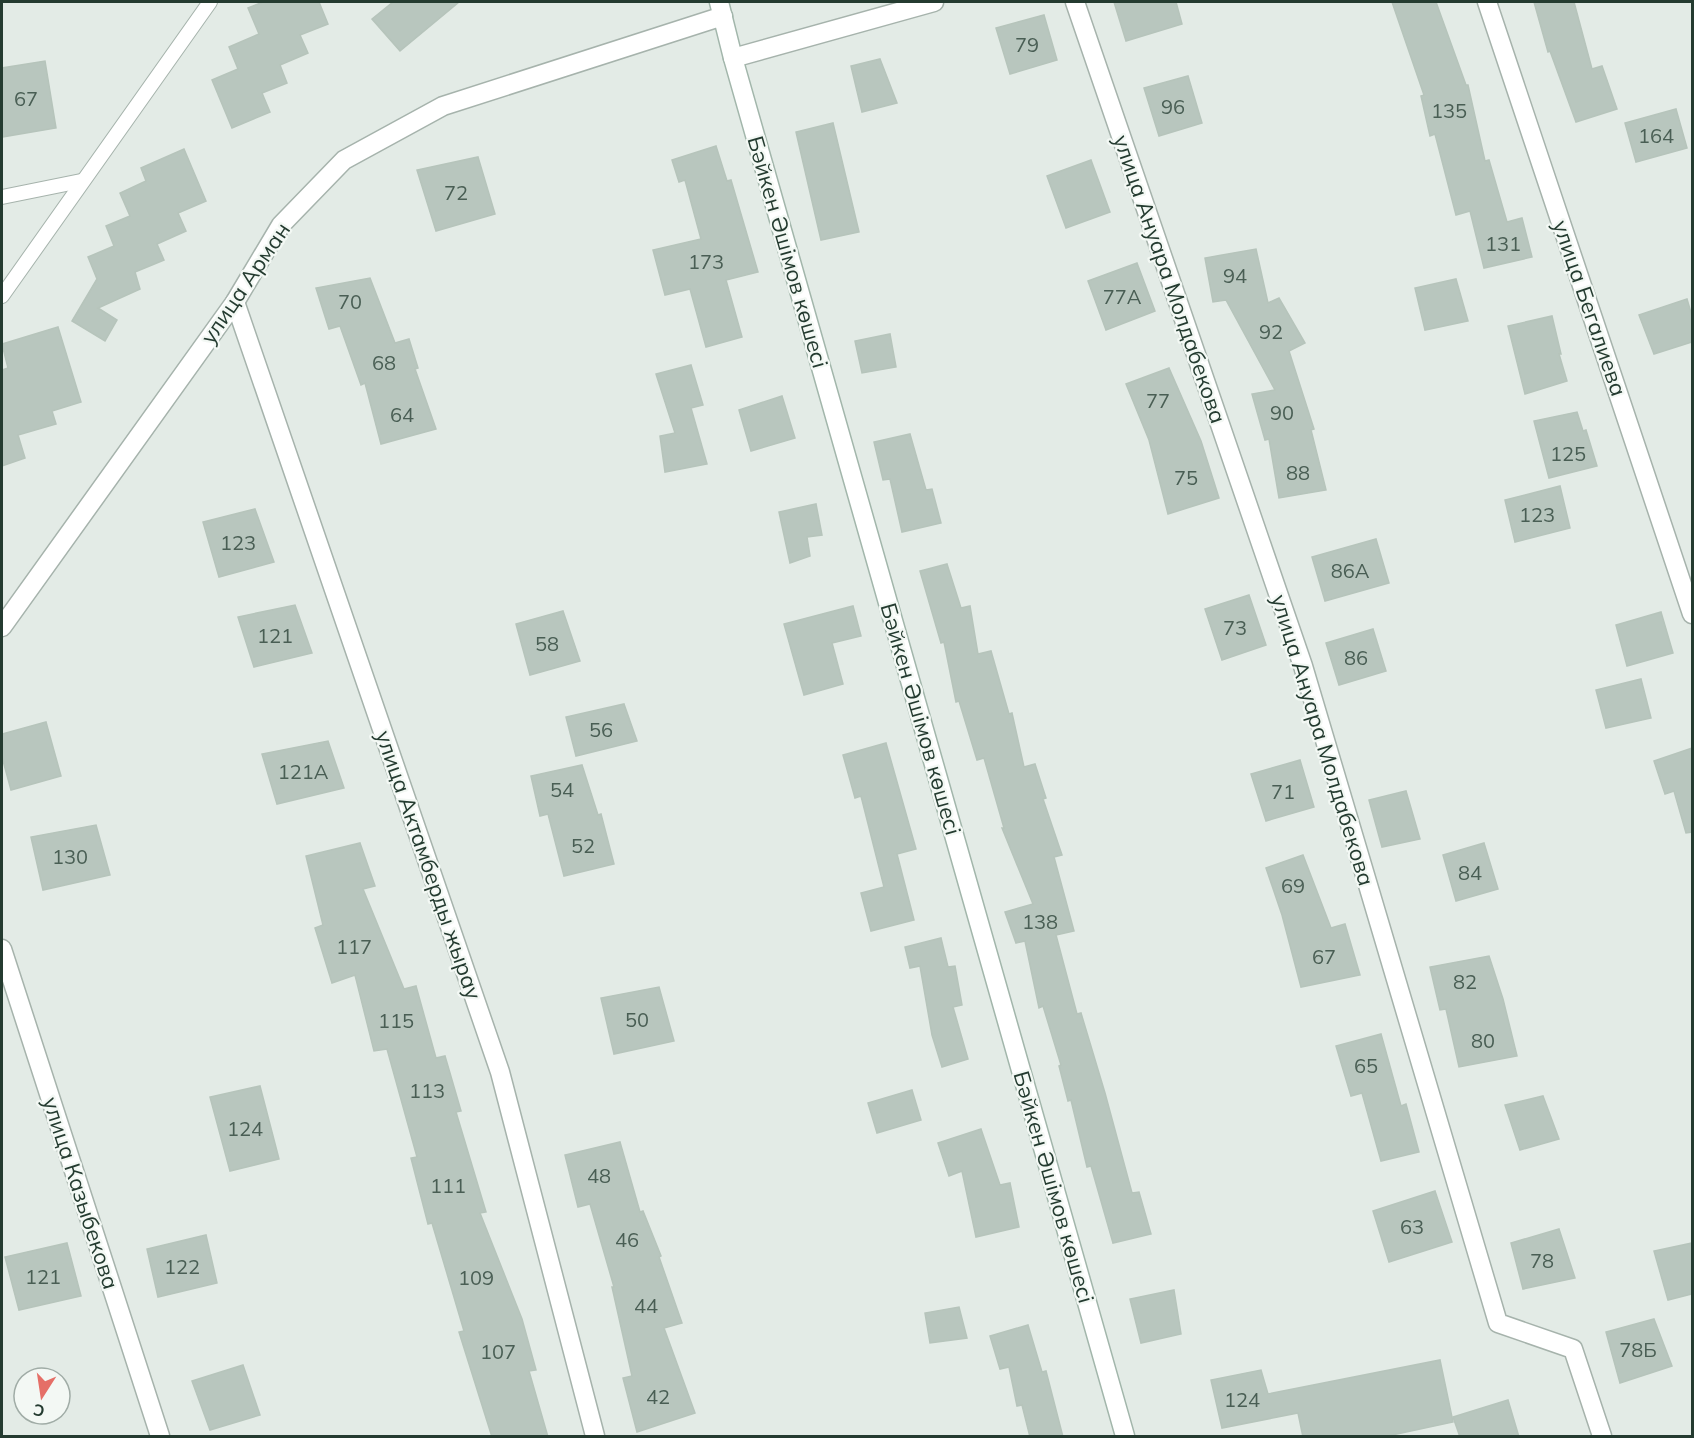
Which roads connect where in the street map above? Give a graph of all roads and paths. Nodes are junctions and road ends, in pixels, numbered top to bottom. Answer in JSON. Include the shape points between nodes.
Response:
{"nodes":[{"id":1,"x":210,"y":2,"type":"edge"},
{"id":2,"x":934,"y":2,"type":"edge"},
{"id":3,"x":1075,"y":2,"type":"edge"},
{"id":4,"x":1487,"y":2,"type":"edge"},
{"id":5,"x":721,"y":9,"type":"edge"},
{"id":6,"x":733,"y":58,"type":"junction"},
{"id":7,"x":81,"y":181,"type":"junction"},
{"id":8,"x":2,"y":197,"type":"edge"},
{"id":9,"x":2,"y":296,"type":"edge"},
{"id":10,"x":234,"y":302,"type":"junction"},
{"id":11,"x":1692,"y":614,"type":"edge"},
{"id":12,"x":2,"y":627,"type":"edge"},
{"id":13,"x":2,"y":950,"type":"edge"},
{"id":14,"x":160,"y":1437,"type":"edge"},
{"id":15,"x":595,"y":1437,"type":"edge"},
{"id":16,"x":1125,"y":1437,"type":"edge"},
{"id":17,"x":1602,"y":1437,"type":"edge"}],
"edges":[{"from":1,"to":7,"type":"lane"},
{"from":2,"to":6,"type":"street"},
{"from":3,"to":17,"type":"street","name":"улица Ануара Молдабекова","via":[[1303,666],[1498,1323],[1573,1349]]},
{"from":4,"to":11,"type":"street","name":"улица Бегалиева"},
{"from":5,"to":6,"type":"street","name":"Бәйкен Әшімов көшесі"},
{"from":5,"to":10,"type":"street","name":"улица Арман","via":[[443,105],[344,160],[281,225]]},
{"from":6,"to":16,"type":"street","name":"Бәйкен Әшімов көшесі"},
{"from":7,"to":8,"type":"lane"},
{"from":7,"to":9,"type":"lane"},
{"from":10,"to":12,"type":"street","name":"улица Арман"},
{"from":10,"to":15,"type":"street","name":"улица Актамберды жырау","via":[[500,1072]]},
{"from":13,"to":14,"type":"street","name":"улица Казыбекова"}]}
